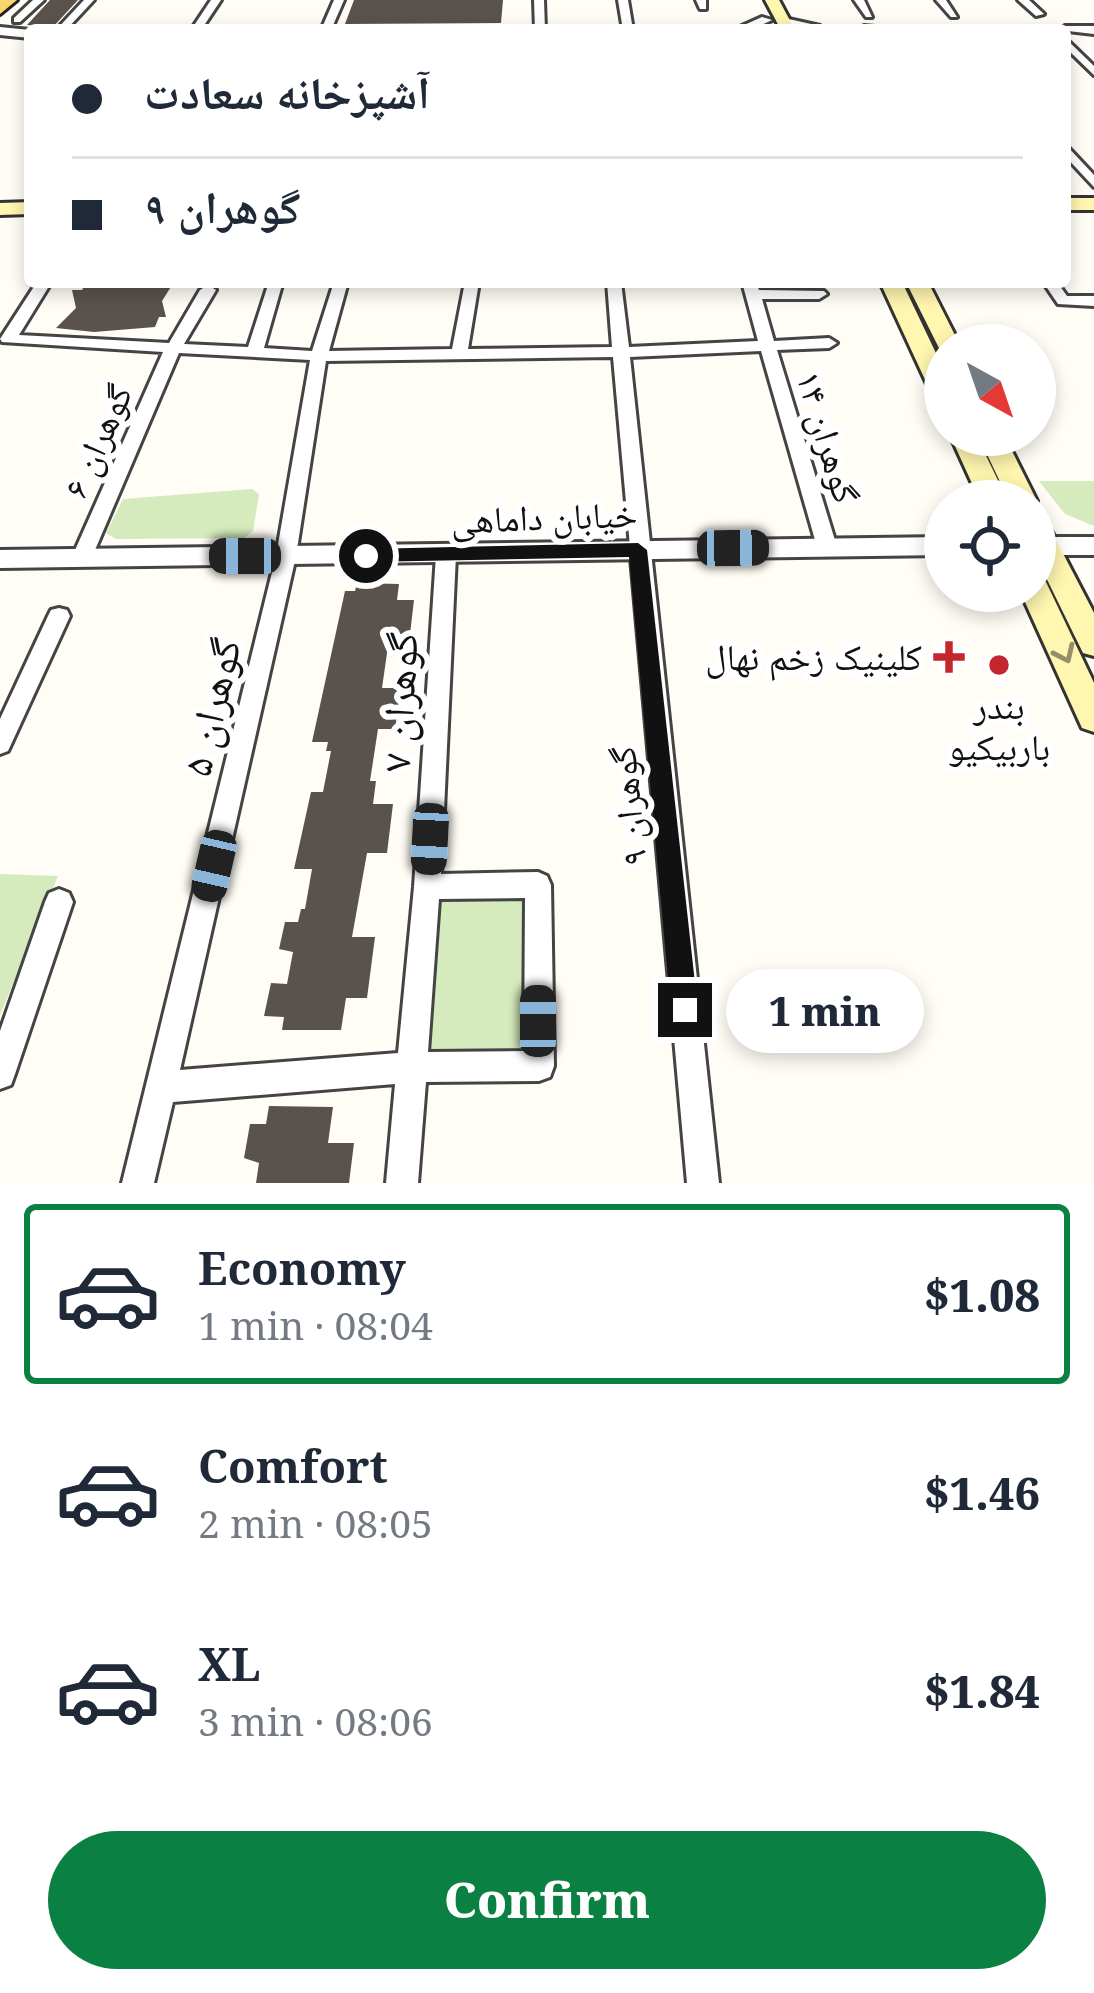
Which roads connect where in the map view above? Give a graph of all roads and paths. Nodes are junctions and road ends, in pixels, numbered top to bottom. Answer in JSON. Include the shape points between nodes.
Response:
{"nodes":[{"id":1,"x":9,"y":0,"type":"edge"},
{"id":2,"x":39,"y":0,"type":"edge"},
{"id":3,"x":89,"y":0,"type":"edge"},
{"id":4,"x":756,"y":0,"type":"edge"},
{"id":5,"x":859,"y":0,"type":"edge"},
{"id":6,"x":941,"y":0,"type":"edge"},
{"id":7,"x":1022,"y":0,"type":"edge"},
{"id":8,"x":0,"y":9,"type":"edge"},
{"id":9,"x":1039,"y":14,"type":"dead end"},
{"id":10,"x":954,"y":16,"type":"dead end"},
{"id":11,"x":17,"y":20,"type":"dead end"},
{"id":12,"x":867,"y":22,"type":"edge"},
{"id":13,"x":67,"y":24,"type":"edge"},
{"id":14,"x":776,"y":24,"type":"edge"},
{"id":15,"x":1071,"y":47,"type":"edge"},
{"id":16,"x":1094,"y":72,"type":"edge"},
{"id":17,"x":1071,"y":156,"type":"edge"},
{"id":18,"x":1094,"y":188,"type":"edge"},
{"id":19,"x":41,"y":288,"type":"edge"},
{"id":20,"x":274,"y":288,"type":"edge"},
{"id":21,"x":338,"y":288,"type":"edge"},
{"id":22,"x":471,"y":288,"type":"edge"},
{"id":23,"x":615,"y":288,"type":"edge"},
{"id":24,"x":894,"y":288,"type":"edge"},
{"id":25,"x":920,"y":288,"type":"edge"},
{"id":26,"x":1054,"y":288,"type":"edge"},
{"id":27,"x":750,"y":289,"type":"edge"},
{"id":28,"x":208,"y":290,"type":"dead end"},
{"id":29,"x":819,"y":294,"type":"dead end"},
{"id":30,"x":1094,"y":301,"type":"edge"},
{"id":31,"x":938,"y":324,"type":"edge"},
{"id":32,"x":829,"y":343,"type":"dead end"},
{"id":33,"x":766,"y":346,"type":"junction"},
{"id":34,"x":172,"y":351,"type":"junction"},
{"id":35,"x":623,"y":352,"type":"junction"},
{"id":36,"x":924,"y":352,"type":"edge"},
{"id":37,"x":459,"y":353,"type":"junction"},
{"id":38,"x":254,"y":354,"type":"junction"},
{"id":39,"x":319,"y":356,"type":"junction"},
{"id":40,"x":1056,"y":542,"type":"edge"},
{"id":41,"x":924,"y":546,"type":"edge"},
{"id":42,"x":1094,"y":546,"type":"edge"},
{"id":43,"x":827,"y":547,"type":"junction"},
{"id":44,"x":638,"y":550,"type":"junction"},
{"id":45,"x":286,"y":556,"type":"junction"},
{"id":46,"x":446,"y":556,"type":"junction"},
{"id":47,"x":82,"y":557,"type":"junction"},
{"id":48,"x":0,"y":559,"type":"edge"},
{"id":49,"x":1056,"y":573,"type":"edge"},
{"id":50,"x":1045,"y":612,"type":"edge"},
{"id":51,"x":58,"y":616,"type":"dead end"},
{"id":52,"x":1094,"y":644,"type":"edge"},
{"id":53,"x":1094,"y":718,"type":"edge"},
{"id":54,"x":0,"y":744,"type":"edge"},
{"id":55,"x":427,"y":886,"type":"junction"},
{"id":56,"x":59,"y":902,"type":"dead end"},
{"id":57,"x":413,"y":1067,"type":"junction"},
{"id":58,"x":0,"y":1074,"type":"edge"},
{"id":59,"x":162,"y":1087,"type":"junction"},
{"id":60,"x":138,"y":1183,"type":"edge"},
{"id":61,"x":402,"y":1183,"type":"edge"},
{"id":62,"x":703,"y":1183,"type":"edge"}],
"edges":[{"from":1,"to":8,"type":"main road"},
{"from":2,"to":11,"type":"street"},
{"from":3,"to":13,"type":"street"},
{"from":4,"to":14,"type":"main road"},
{"from":5,"to":12,"type":"street"},
{"from":6,"to":10,"type":"street"},
{"from":7,"to":9,"type":"street"},
{"from":15,"to":16,"type":"street"},
{"from":17,"to":18,"type":"street"},
{"from":19,"to":34,"type":"street","via":[[8,339]]},
{"from":20,"to":38,"type":"street"},
{"from":21,"to":39,"type":"street","name":"گوهران ۵"},
{"from":22,"to":37,"type":"street"},
{"from":23,"to":35,"type":"street","name":"گوهران ۹"},
{"from":24,"to":36,"type":"main road"},
{"from":25,"to":31,"type":"main road"},
{"from":26,"to":30,"type":"street","via":[[1063,301]]},
{"from":27,"to":29,"type":"street"},
{"from":27,"to":33,"type":"street","name":"گوهران ۱۴"},
{"from":28,"to":34,"type":"street","name":"گوهران ۶"},
{"from":32,"to":33,"type":"street"},
{"from":33,"to":35,"type":"street"},
{"from":33,"to":43,"type":"street","name":"گوهران ۱۴"},
{"from":34,"to":38,"type":"street"},
{"from":34,"to":47,"type":"street","name":"گوهران ۶"},
{"from":35,"to":37,"type":"street"},
{"from":35,"to":44,"type":"street","name":"گوهران ۹"},
{"from":37,"to":39,"type":"street"},
{"from":38,"to":39,"type":"street"},
{"from":39,"to":45,"type":"street","name":"گوهران ۵"},
{"from":40,"to":42,"type":"street"},
{"from":41,"to":43,"type":"street","name":"خیابان داماهی"},
{"from":43,"to":44,"type":"street","name":"خیابان داماهی"},
{"from":44,"to":46,"type":"street","name":"خیابان داماهی"},
{"from":44,"to":62,"type":"street","name":"گوهران ۹"},
{"from":45,"to":46,"type":"street","name":"خیابان داماهی"},
{"from":45,"to":47,"type":"street","name":"خیابان داماهی"},
{"from":45,"to":59,"type":"street","name":"گوهران ۵"},
{"from":46,"to":55,"type":"street","name":"گوهران ۷"},
{"from":47,"to":48,"type":"street","name":"خیابان داماهی"},
{"from":49,"to":52,"type":"main road"},
{"from":50,"to":53,"type":"main road","one_way":true},
{"from":51,"to":54,"type":"street"},
{"from":55,"to":57,"type":"street","name":"گوهران ۷"},
{"from":55,"to":57,"type":"street","via":[[538,886],[539,1066]]},
{"from":56,"to":58,"type":"street"},
{"from":57,"to":59,"type":"street"},
{"from":57,"to":61,"type":"street","name":"گوهران ۷"},
{"from":59,"to":60,"type":"street","name":"گوهران ۵"}]}
